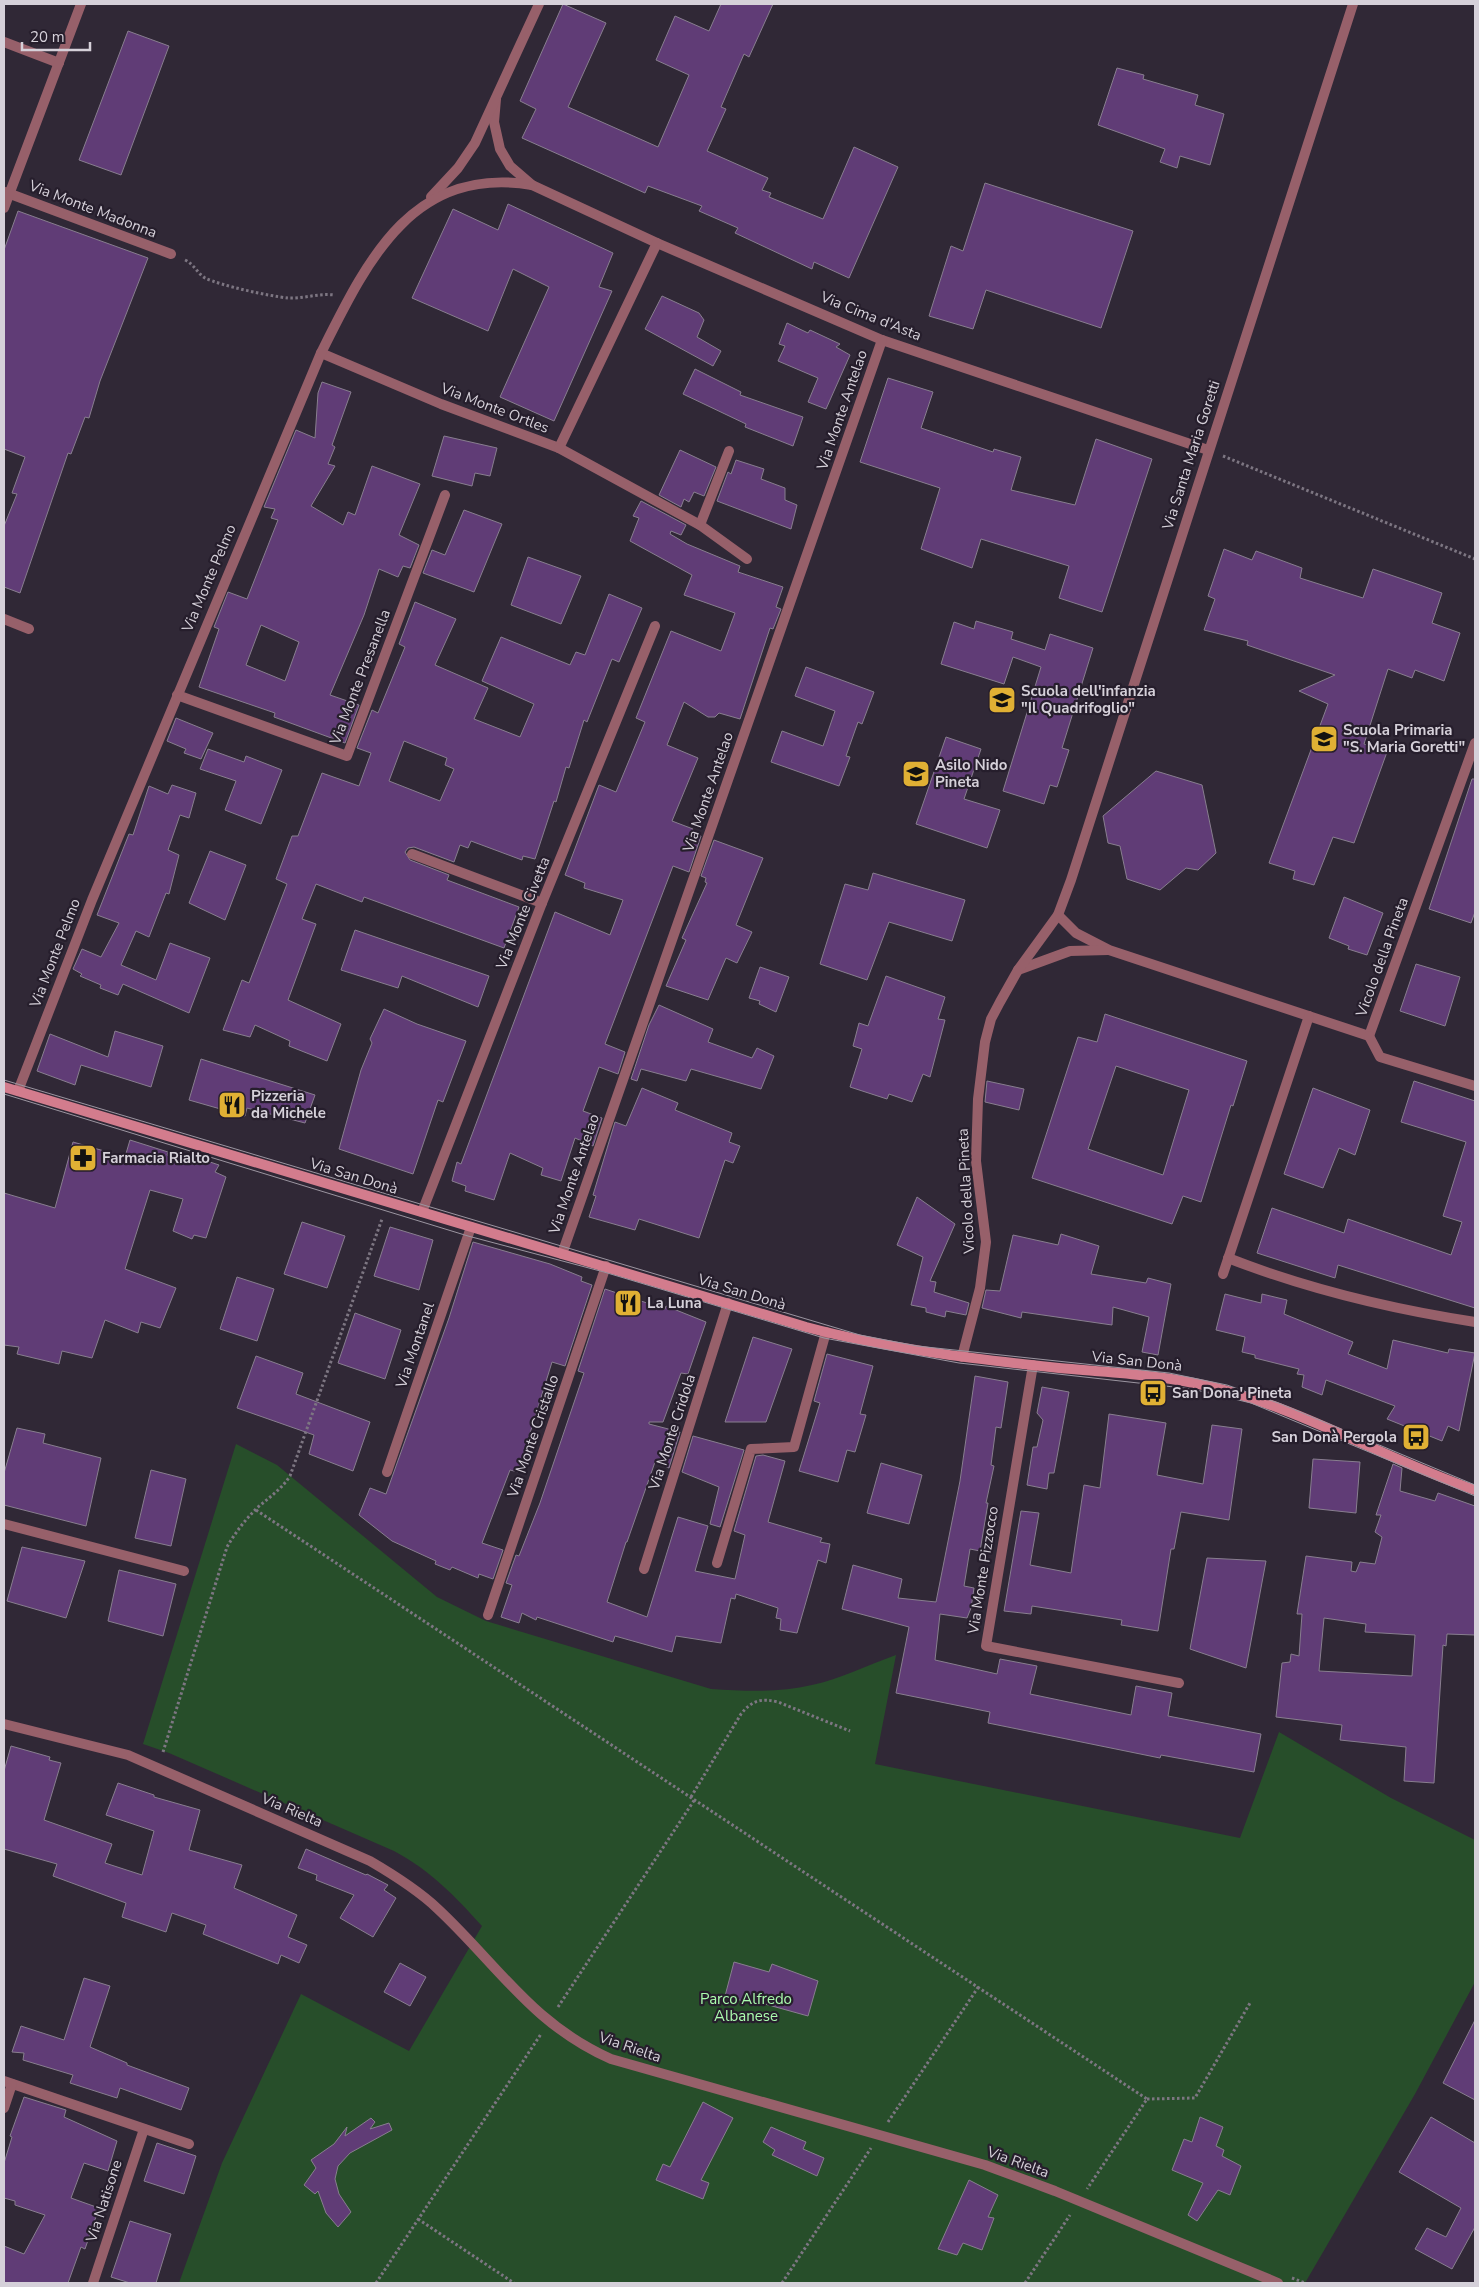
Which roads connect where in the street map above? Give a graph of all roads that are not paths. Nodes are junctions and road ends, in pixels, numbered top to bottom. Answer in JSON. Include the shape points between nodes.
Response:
{"nodes":[{"id":1,"x":81,"y":4,"type":"edge"},
{"id":2,"x":538,"y":4,"type":"edge"},
{"id":3,"x":1353,"y":4,"type":"edge"},
{"id":4,"x":4,"y":42,"type":"edge"},
{"id":5,"x":59,"y":62,"type":"junction"},
{"id":6,"x":496,"y":99,"type":"junction"},
{"id":7,"x":532,"y":185,"type":"junction"},
{"id":8,"x":6,"y":192,"type":"edge"},
{"id":9,"x":425,"y":204,"type":"junction"},
{"id":10,"x":4,"y":208,"type":"edge"},
{"id":11,"x":657,"y":243,"type":"junction"},
{"id":12,"x":171,"y":254,"type":"road end"},
{"id":13,"x":882,"y":340,"type":"junction"},
{"id":14,"x":321,"y":353,"type":"junction"},
{"id":15,"x":559,"y":448,"type":"junction"},
{"id":16,"x":1208,"y":450,"type":"junction"},
{"id":17,"x":729,"y":451,"type":"dead end"},
{"id":18,"x":445,"y":495,"type":"dead end"},
{"id":19,"x":700,"y":525,"type":"junction"},
{"id":20,"x":747,"y":559,"type":"dead end"},
{"id":21,"x":4,"y":619,"type":"edge"},
{"id":22,"x":655,"y":626,"type":"dead end"},
{"id":23,"x":30,"y":629,"type":"dead end"},
{"id":24,"x":177,"y":694,"type":"junction"},
{"id":25,"x":1475,"y":743,"type":"edge"},
{"id":26,"x":412,"y":854,"type":"dead end"},
{"id":27,"x":542,"y":903,"type":"junction"},
{"id":28,"x":1058,"y":914,"type":"junction"},
{"id":29,"x":1109,"y":950,"type":"junction"},
{"id":30,"x":1018,"y":970,"type":"junction"},
{"id":31,"x":1309,"y":1016,"type":"junction"},
{"id":32,"x":1369,"y":1036,"type":"junction"},
{"id":33,"x":1475,"y":1086,"type":"edge"},
{"id":34,"x":4,"y":1087,"type":"edge"},
{"id":35,"x":18,"y":1091,"type":"junction"},
{"id":36,"x":422,"y":1212,"type":"junction"},
{"id":37,"x":471,"y":1227,"type":"junction"},
{"id":38,"x":562,"y":1254,"type":"junction"},
{"id":39,"x":1228,"y":1258,"type":"junction"},
{"id":40,"x":606,"y":1266,"type":"junction"},
{"id":41,"x":1223,"y":1274,"type":"dead end"},
{"id":42,"x":728,"y":1303,"type":"junction"},
{"id":43,"x":1475,"y":1322,"type":"edge"},
{"id":44,"x":826,"y":1332,"type":"junction"},
{"id":45,"x":962,"y":1357,"type":"junction"},
{"id":46,"x":1033,"y":1365,"type":"junction"},
{"id":47,"x":387,"y":1472,"type":"dead end"},
{"id":48,"x":1475,"y":1490,"type":"edge"},
{"id":49,"x":4,"y":1524,"type":"edge"},
{"id":50,"x":717,"y":1563,"type":"dead end"},
{"id":51,"x":644,"y":1569,"type":"dead end"},
{"id":52,"x":184,"y":1572,"type":"dead end"},
{"id":53,"x":488,"y":1616,"type":"dead end"},
{"id":54,"x":1179,"y":1683,"type":"dead end"},
{"id":55,"x":4,"y":1724,"type":"edge"},
{"id":56,"x":8,"y":2082,"type":"edge"},
{"id":57,"x":4,"y":2108,"type":"edge"},
{"id":58,"x":144,"y":2128,"type":"junction"},
{"id":59,"x":189,"y":2144,"type":"dead end"},
{"id":60,"x":93,"y":2283,"type":"edge"},
{"id":61,"x":1278,"y":2283,"type":"edge"}],
"edges":[{"from":1,"to":5,"type":"street"},
{"from":2,"to":6,"type":"street"},
{"from":3,"to":16,"type":"street","name":"Via Santa Maria Goretti"},
{"from":4,"to":5,"type":"street"},
{"from":5,"to":8,"type":"street"},
{"from":6,"to":7,"type":"street","via":[[494,122],[500,149],[510,166]]},
{"from":6,"to":9,"type":"street","via":[[469,152]]},
{"from":7,"to":9,"type":"street","name":"Via Monte Pelmo","via":[[472,184]]},
{"from":7,"to":11,"type":"street","name":"Via Cima d'Asta"},
{"from":8,"to":10,"type":"street"},
{"from":8,"to":12,"type":"street","name":"Via Monte Madonna"},
{"from":9,"to":14,"type":"street","name":"Via Monte Pelmo","via":[[394,232],[347,302]]},
{"from":11,"to":13,"type":"street","name":"Via Cima d'Asta"},
{"from":11,"to":15,"type":"street","name":"Via Monte Ortles"},
{"from":13,"to":16,"type":"street","name":"Via Cima d'Asta"},
{"from":13,"to":38,"type":"street","name":"Via Monte Antelao"},
{"from":14,"to":15,"type":"street","name":"Via Monte Ortles","via":[[441,404]]},
{"from":14,"to":24,"type":"street","name":"Via Monte Pelmo"},
{"from":15,"to":19,"type":"street"},
{"from":16,"to":28,"type":"street","name":"Via Santa Maria Goretti"},
{"from":17,"to":19,"type":"street"},
{"from":18,"to":24,"type":"street","name":"Via Monte Presanella","via":[[347,756]]},
{"from":19,"to":20,"type":"street"},
{"from":21,"to":23,"type":"street"},
{"from":22,"to":27,"type":"street","name":"Via Monte Civetta"},
{"from":24,"to":35,"type":"street","name":"Via Monte Pelmo"},
{"from":25,"to":32,"type":"street","name":"Vicolo della Pineta"},
{"from":26,"to":27,"type":"street"},
{"from":27,"to":36,"type":"street","name":"Via Monte Civetta"},
{"from":28,"to":29,"type":"street","name":"Vicolo della Pineta","via":[[1076,933]]},
{"from":28,"to":30,"type":"street","name":"Vicolo della Pineta"},
{"from":29,"to":30,"type":"street","name":"Vicolo della Pineta","via":[[1070,951]]},
{"from":29,"to":31,"type":"street","name":"Vicolo della Pineta"},
{"from":30,"to":45,"type":"street","name":"Vicolo della Pineta","via":[[991,1019],[981,1070],[976,1161],[986,1242],[980,1288]]},
{"from":31,"to":32,"type":"street","name":"Vicolo della Pineta"},
{"from":31,"to":39,"type":"street"},
{"from":32,"to":33,"type":"street","via":[[1380,1057]]},
{"from":34,"to":35,"type":"street","name":"Via San Donà"},
{"from":35,"to":36,"type":"street","name":"Via San Donà"},
{"from":36,"to":37,"type":"street","name":"Via San Donà"},
{"from":37,"to":38,"type":"street","name":"Via San Donà"},
{"from":37,"to":47,"type":"street","name":"Via Montanel"},
{"from":38,"to":40,"type":"street","name":"Via San Donà"},
{"from":39,"to":41,"type":"street"},
{"from":39,"to":43,"type":"street","via":[[1270,1275],[1360,1300]]},
{"from":40,"to":42,"type":"street","name":"Via San Donà"},
{"from":40,"to":53,"type":"street","name":"Via Monte Cristallo"},
{"from":42,"to":44,"type":"street","name":"Via San Donà"},
{"from":42,"to":51,"type":"street","name":"Via Monte Cridola"},
{"from":44,"to":45,"type":"street","name":"Via San Donà","via":[[888,1346]]},
{"from":44,"to":50,"type":"street","via":[[794,1447],[751,1449]]},
{"from":45,"to":46,"type":"street","name":"Via San Donà"},
{"from":46,"to":48,"type":"street","name":"Via San Donà","via":[[1168,1379],[1226,1390],[1278,1408]]},
{"from":46,"to":54,"type":"street","name":"Via Monte Pizzocco","via":[[986,1646]]},
{"from":49,"to":52,"type":"street"},
{"from":55,"to":61,"type":"street","name":"Via Rielta","via":[[128,1755],[391,1873],[437,1907],[520,1997],[549,2022],[611,2059],[880,2134],[1082,2195]]},
{"from":56,"to":57,"type":"street"},
{"from":56,"to":58,"type":"street"},
{"from":58,"to":59,"type":"street"},
{"from":58,"to":60,"type":"street","name":"Via Natisone"}]}
